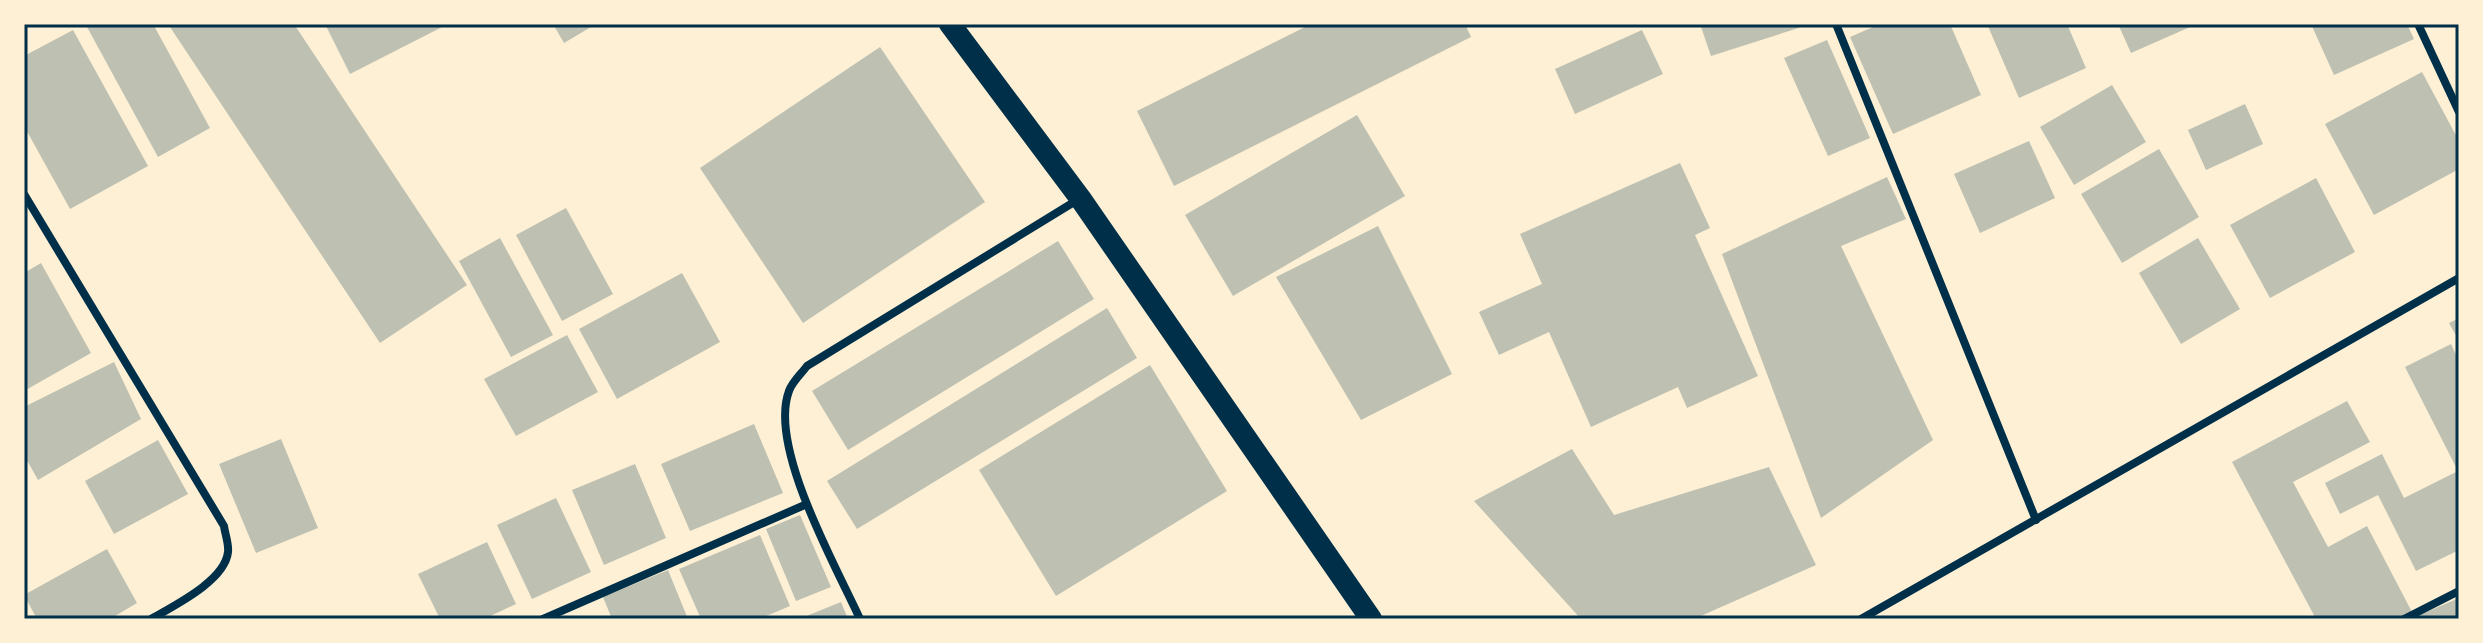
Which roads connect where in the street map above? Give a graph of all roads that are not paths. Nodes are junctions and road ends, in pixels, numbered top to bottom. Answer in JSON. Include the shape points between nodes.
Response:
{"nodes":[{"id":1,"x":1836,"y":24,"type":"edge"},
{"id":2,"x":2418,"y":24,"type":"edge"},
{"id":3,"x":959,"y":28,"type":"edge"},
{"id":4,"x":2459,"y":112,"type":"edge"},
{"id":5,"x":24,"y":194,"type":"edge"},
{"id":6,"x":1080,"y":198,"type":"junction"},
{"id":7,"x":2459,"y":278,"type":"edge"},
{"id":8,"x":807,"y":504,"type":"junction"},
{"id":9,"x":2036,"y":520,"type":"junction"},
{"id":10,"x":2459,"y":591,"type":"edge"},
{"id":11,"x":151,"y":619,"type":"edge"},
{"id":12,"x":543,"y":619,"type":"edge"},
{"id":13,"x":860,"y":619,"type":"edge"},
{"id":14,"x":1371,"y":619,"type":"edge"},
{"id":15,"x":1861,"y":619,"type":"edge"},
{"id":16,"x":2404,"y":619,"type":"edge"}],
"edges":[{"from":1,"to":9,"type":"street"},
{"from":2,"to":4,"type":"street"},
{"from":3,"to":6,"type":"highway"},
{"from":5,"to":11,"type":"street","via":[[224,526],[228,553],[218,573]]},
{"from":6,"to":8,"type":"street","via":[[807,366],[789,391],[785,432]]},
{"from":6,"to":14,"type":"highway"},
{"from":7,"to":9,"type":"street"},
{"from":8,"to":12,"type":"street"},
{"from":8,"to":13,"type":"street"},
{"from":9,"to":15,"type":"street"},
{"from":10,"to":16,"type":"street"}]}
